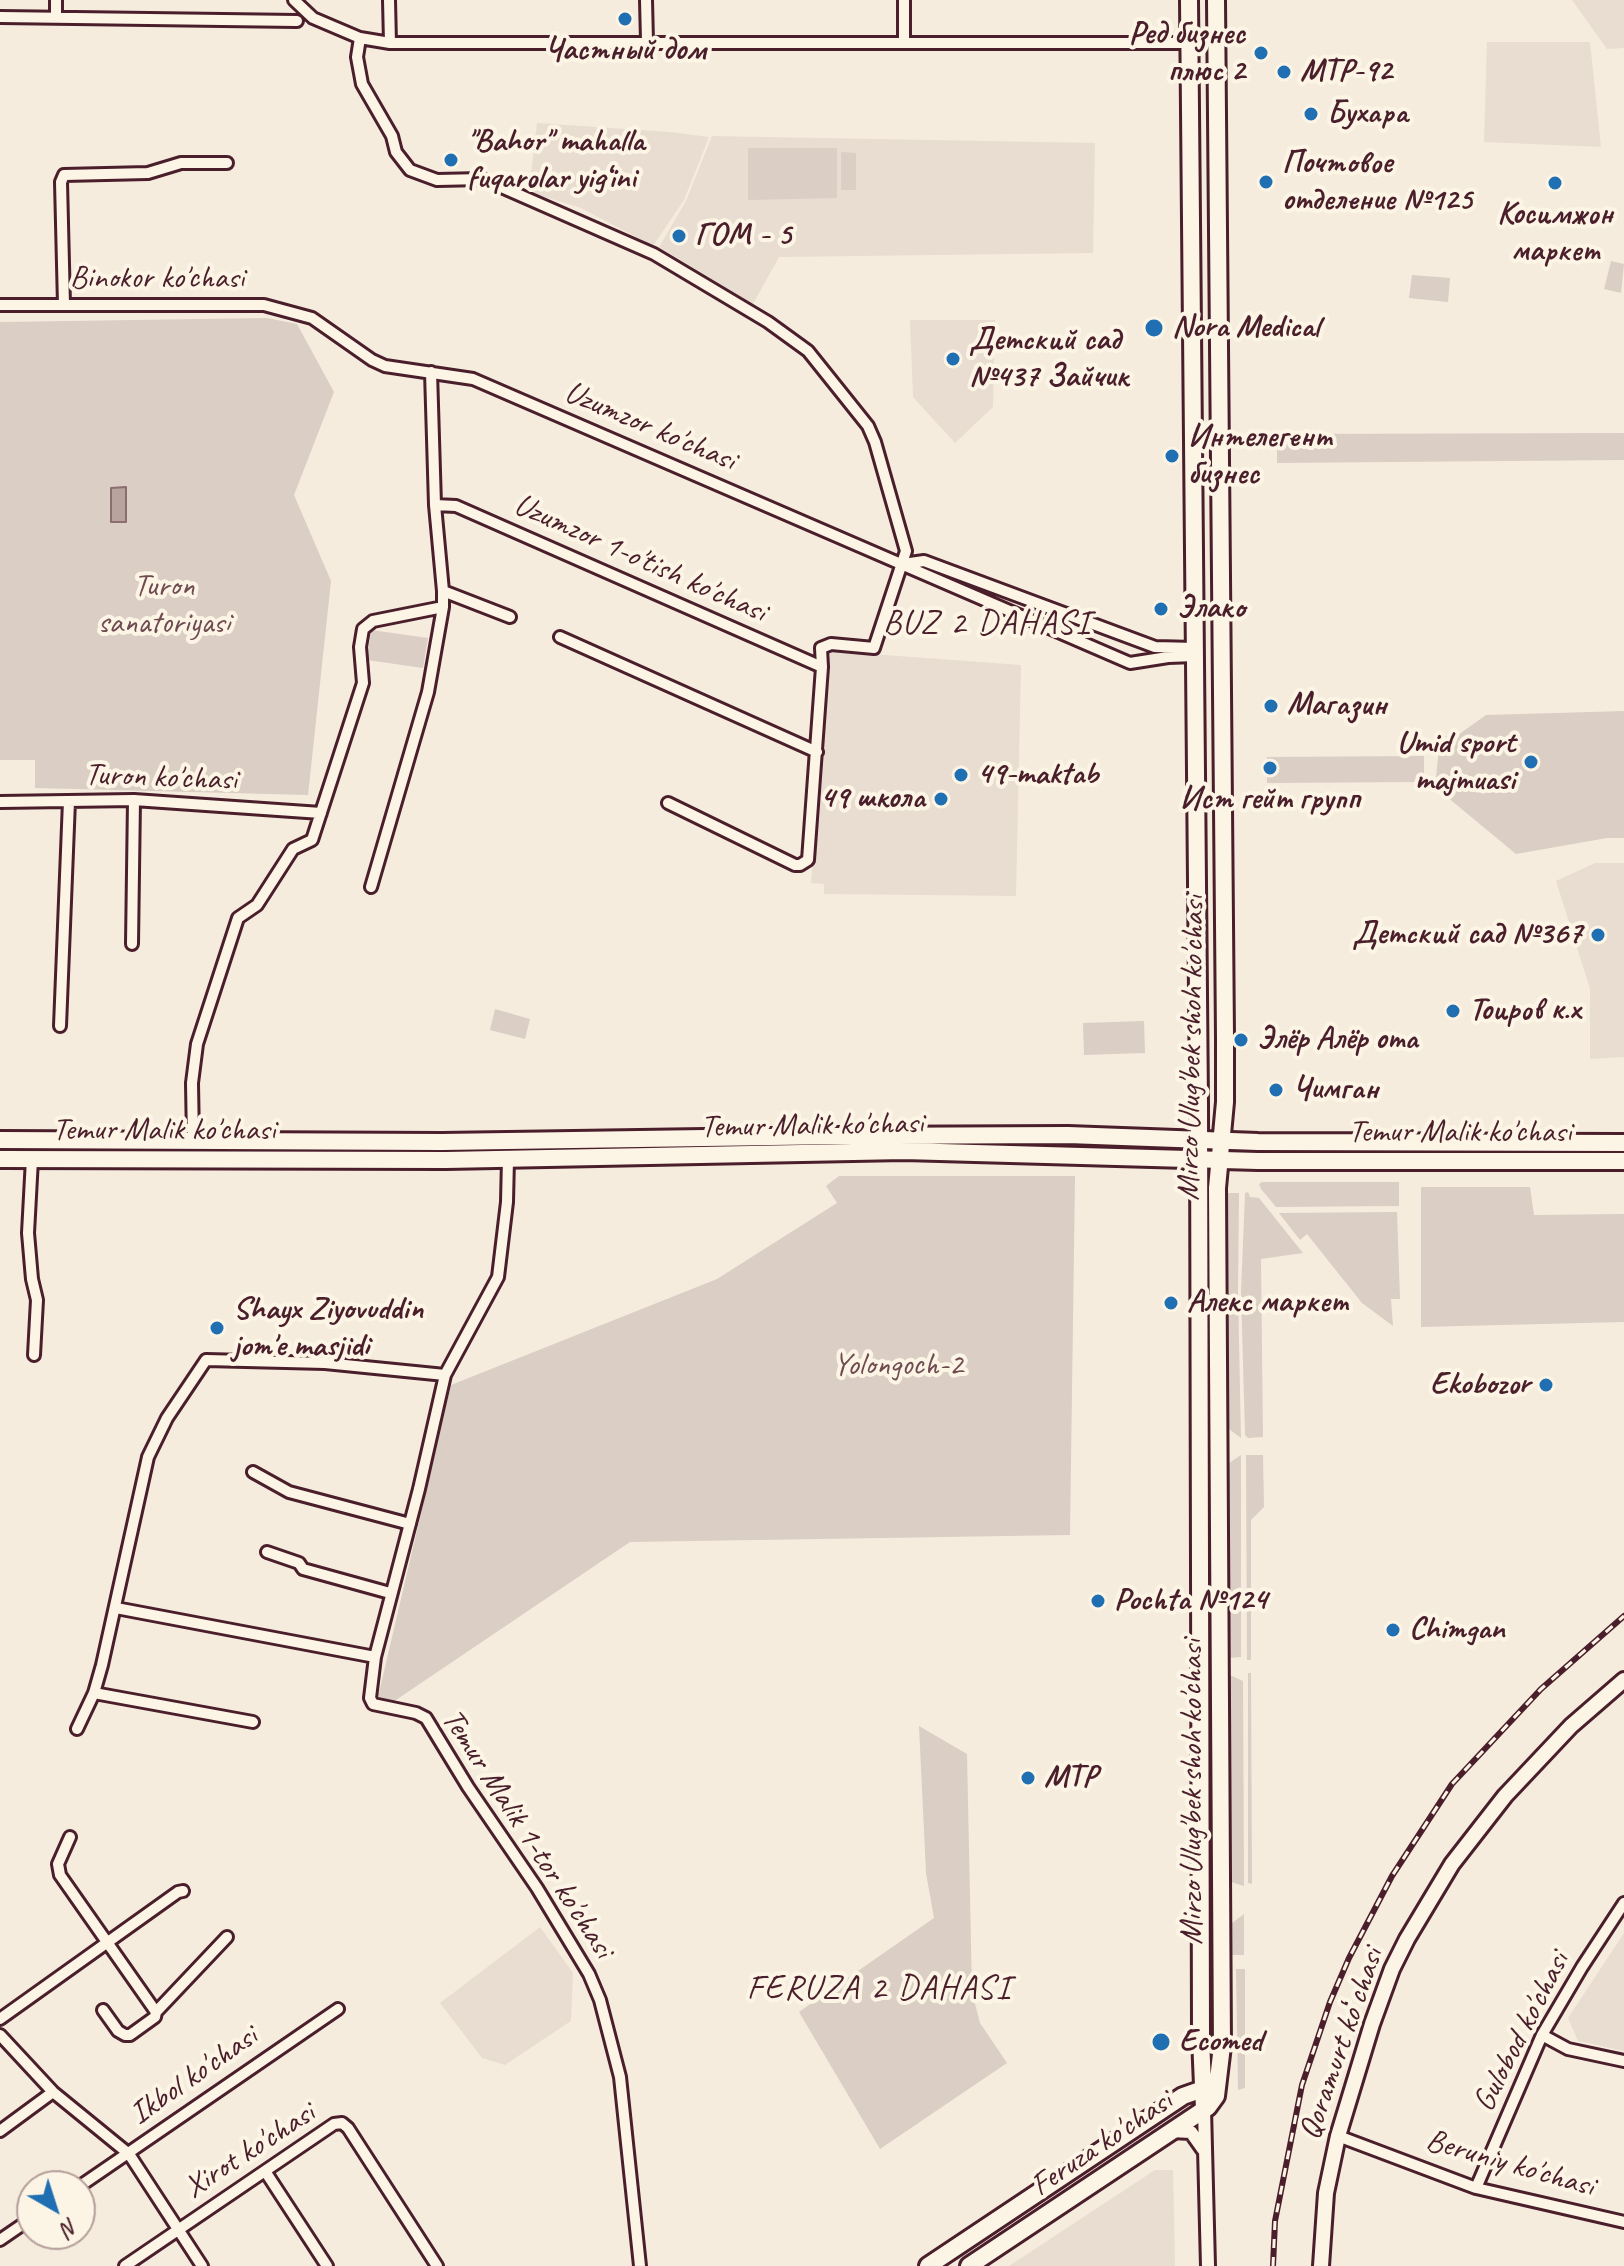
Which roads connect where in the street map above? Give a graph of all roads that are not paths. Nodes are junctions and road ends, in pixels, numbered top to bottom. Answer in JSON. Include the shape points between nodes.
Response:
{"nodes":[{"id":1,"x":56,"y":0,"type":"edge"},
{"id":2,"x":294,"y":0,"type":"edge"},
{"id":3,"x":389,"y":0,"type":"edge"},
{"id":4,"x":646,"y":0,"type":"edge"},
{"id":5,"x":904,"y":0,"type":"edge"},
{"id":6,"x":1189,"y":0,"type":"edge"},
{"id":7,"x":1216,"y":0,"type":"edge"},
{"id":8,"x":0,"y":17,"type":"edge"},
{"id":9,"x":56,"y":17,"type":"junction"},
{"id":10,"x":297,"y":21,"type":"dead end"},
{"id":11,"x":360,"y":38,"type":"junction"},
{"id":12,"x":647,"y":41,"type":"junction"},
{"id":13,"x":904,"y":41,"type":"junction"},
{"id":14,"x":390,"y":43,"type":"junction"},
{"id":15,"x":1190,"y":43,"type":"junction"},
{"id":16,"x":227,"y":163,"type":"dead end"},
{"id":17,"x":0,"y":305,"type":"edge"},
{"id":18,"x":64,"y":305,"type":"junction"},
{"id":19,"x":312,"y":318,"type":"joint"},
{"id":20,"x":431,"y":372,"type":"junction"},
{"id":21,"x":435,"y":505,"type":"junction"},
{"id":22,"x":1220,"y":519,"type":"junction"},
{"id":23,"x":1194,"y":520,"type":"junction"},
{"id":24,"x":903,"y":564,"type":"junction"},
{"id":25,"x":443,"y":591,"type":"junction"},
{"id":26,"x":443,"y":607,"type":"junction"},
{"id":27,"x":510,"y":617,"type":"dead end"},
{"id":28,"x":560,"y":637,"type":"dead end"},
{"id":29,"x":1195,"y":652,"type":"junction"},
{"id":30,"x":822,"y":667,"type":"junction"},
{"id":31,"x":817,"y":752,"type":"junction"},
{"id":32,"x":1196,"y":780,"type":"junction"},
{"id":33,"x":1222,"y":780,"type":"junction"},
{"id":34,"x":134,"y":800,"type":"junction"},
{"id":35,"x":69,"y":801,"type":"junction"},
{"id":36,"x":0,"y":802,"type":"edge"},
{"id":37,"x":668,"y":803,"type":"dead end"},
{"id":38,"x":321,"y":813,"type":"junction"},
{"id":39,"x":1222,"y":883,"type":"junction"},
{"id":40,"x":1197,"y":884,"type":"junction"},
{"id":41,"x":371,"y":887,"type":"dead end"},
{"id":42,"x":132,"y":944,"type":"dead end"},
{"id":43,"x":60,"y":1026,"type":"dead end"},
{"id":44,"x":0,"y":1140,"type":"edge"},
{"id":45,"x":193,"y":1140,"type":"junction"},
{"id":46,"x":1199,"y":1140,"type":"junction"},
{"id":47,"x":1221,"y":1141,"type":"junction"},
{"id":48,"x":1624,"y":1143,"type":"edge"},
{"id":49,"x":0,"y":1159,"type":"edge"},
{"id":50,"x":32,"y":1159,"type":"junction"},
{"id":51,"x":508,"y":1159,"type":"junction"},
{"id":52,"x":1198,"y":1159,"type":"junction"},
{"id":53,"x":1219,"y":1160,"type":"junction"},
{"id":54,"x":1624,"y":1161,"type":"edge"},
{"id":55,"x":1198,"y":1346,"type":"junction"},
{"id":56,"x":1218,"y":1346,"type":"junction"},
{"id":57,"x":34,"y":1355,"type":"dead end"},
{"id":58,"x":445,"y":1375,"type":"junction"},
{"id":59,"x":253,"y":1472,"type":"dead end"},
{"id":60,"x":410,"y":1524,"type":"junction"},
{"id":61,"x":267,"y":1552,"type":"dead end"},
{"id":62,"x":390,"y":1593,"type":"junction"},
{"id":63,"x":116,"y":1608,"type":"junction"},
{"id":64,"x":375,"y":1657,"type":"junction"},
{"id":65,"x":1624,"y":1683,"type":"edge"},
{"id":66,"x":94,"y":1693,"type":"junction"},
{"id":67,"x":253,"y":1722,"type":"dead end"},
{"id":68,"x":77,"y":1729,"type":"dead end"},
{"id":69,"x":70,"y":1837,"type":"dead end"},
{"id":70,"x":183,"y":1891,"type":"dead end"},
{"id":71,"x":1624,"y":1903,"type":"edge"},
{"id":72,"x":227,"y":1937,"type":"dead end"},
{"id":73,"x":106,"y":1944,"type":"junction"},
{"id":74,"x":338,"y":2009,"type":"dead end"},
{"id":75,"x":103,"y":2010,"type":"dead end"},
{"id":76,"x":156,"y":2012,"type":"junction"},
{"id":77,"x":0,"y":2019,"type":"edge"},
{"id":78,"x":0,"y":2035,"type":"edge"},
{"id":79,"x":1542,"y":2035,"type":"junction"},
{"id":80,"x":1624,"y":2061,"type":"edge"},
{"id":81,"x":1206,"y":2084,"type":"junction"},
{"id":82,"x":53,"y":2092,"type":"junction"},
{"id":83,"x":1204,"y":2109,"type":"junction"},
{"id":84,"x":0,"y":2131,"type":"edge"},
{"id":85,"x":1171,"y":2131,"type":"junction"},
{"id":86,"x":1340,"y":2136,"type":"junction"},
{"id":87,"x":129,"y":2154,"type":"junction"},
{"id":88,"x":1207,"y":2164,"type":"junction"},
{"id":89,"x":265,"y":2171,"type":"junction"},
{"id":90,"x":96,"y":2176,"type":"edge"},
{"id":91,"x":1476,"y":2188,"type":"junction"},
{"id":92,"x":1624,"y":2222,"type":"edge"},
{"id":93,"x":179,"y":2228,"type":"junction"},
{"id":94,"x":963,"y":2242,"type":"junction"},
{"id":95,"x":972,"y":2264,"type":"edge"},
{"id":96,"x":125,"y":2266,"type":"edge"},
{"id":97,"x":202,"y":2266,"type":"edge"},
{"id":98,"x":327,"y":2266,"type":"edge"},
{"id":99,"x":437,"y":2266,"type":"edge"},
{"id":100,"x":640,"y":2266,"type":"edge"},
{"id":101,"x":928,"y":2266,"type":"edge"},
{"id":102,"x":1208,"y":2266,"type":"edge"},
{"id":103,"x":1324,"y":2266,"type":"edge"}],
"edges":[{"from":1,"to":9,"type":"street"},
{"from":2,"to":11,"type":"street","via":[[313,18]]},
{"from":3,"to":14,"type":"street"},
{"from":4,"to":12,"type":"street"},
{"from":5,"to":13,"type":"street"},
{"from":6,"to":15,"type":"main road","name":"Mirzo Ulug'bek shoh ko'chasi"},
{"from":7,"to":22,"type":"main road","name":"Mirzo Ulug'bek shoh ko'chasi"},
{"from":8,"to":9,"type":"street"},
{"from":9,"to":10,"type":"street"},
{"from":11,"to":14,"type":"street"},
{"from":11,"to":24,"type":"street","via":[[362,84],[410,170],[437,180],[483,179],[654,254],[808,351],[868,426],[906,551]]},
{"from":12,"to":13,"type":"street"},
{"from":12,"to":14,"type":"street"},
{"from":13,"to":15,"type":"street"},
{"from":15,"to":23,"type":"main road","name":"Mirzo Ulug'bek shoh ko'chasi"},
{"from":16,"to":18,"type":"street","via":[[181,163],[148,173],[64,175]]},
{"from":17,"to":18,"type":"street","name":"Binokor ko'chasi"},
{"from":18,"to":19,"type":"street","name":"Binokor ko'chasi","via":[[264,305]]},
{"from":19,"to":20,"type":"street","name":"Uzumzor ko'chasi","via":[[372,360]]},
{"from":20,"to":21,"type":"street"},
{"from":20,"to":24,"type":"street","name":"Uzumzor ko'chasi","via":[[473,379]]},
{"from":21,"to":25,"type":"street"},
{"from":21,"to":30,"type":"street","name":"Uzumzor 1-o'tish ko'chasi","via":[[456,506]]},
{"from":22,"to":23,"type":"main road"},
{"from":22,"to":33,"type":"main road","name":"Mirzo Ulug'bek shoh ko'chasi"},
{"from":23,"to":29,"type":"main road","name":"Mirzo Ulug'bek shoh ko'chasi"},
{"from":24,"to":29,"type":"street","name":"Uzumzor ko'chasi","via":[[924,561],[1155,647]]},
{"from":24,"to":29,"type":"street","name":"Uzumzor ko'chasi","via":[[1130,663]]},
{"from":24,"to":30,"type":"street","via":[[874,648],[826,644],[821,648]]},
{"from":25,"to":26,"type":"street"},
{"from":25,"to":27,"type":"street"},
{"from":26,"to":38,"type":"street","via":[[373,621],[363,629],[363,683]]},
{"from":26,"to":41,"type":"street","via":[[428,692]]},
{"from":28,"to":31,"type":"street"},
{"from":29,"to":32,"type":"main road","name":"Mirzo Ulug'bek shoh ko'chasi"},
{"from":30,"to":31,"type":"street"},
{"from":31,"to":37,"type":"street","via":[[809,855],[803,864],[795,865]]},
{"from":32,"to":33,"type":"main road"},
{"from":32,"to":40,"type":"main road","name":"Mirzo Ulug'bek shoh ko'chasi"},
{"from":33,"to":39,"type":"main road","name":"Mirzo Ulug'bek shoh ko'chasi"},
{"from":34,"to":35,"type":"street","name":"Turon ko'chasi"},
{"from":34,"to":38,"type":"street","name":"Turon ko'chasi"},
{"from":34,"to":42,"type":"street"},
{"from":35,"to":36,"type":"street","name":"Turon ko'chasi"},
{"from":35,"to":43,"type":"street"},
{"from":38,"to":45,"type":"street","via":[[312,840],[293,849],[257,905],[238,918],[197,1044]]},
{"from":39,"to":40,"type":"main road"},
{"from":39,"to":47,"type":"main road","name":"Mirzo Ulug'bek shoh ko'chasi"},
{"from":40,"to":46,"type":"main road","name":"Mirzo Ulug'bek shoh ko'chasi"},
{"from":44,"to":45,"type":"main road","name":"Temur Malik ko'chasi"},
{"from":45,"to":46,"type":"main road","name":"Temur Malik ko'chasi","via":[[1068,1135]]},
{"from":46,"to":47,"type":"main road","name":"Temur Malik ko'chasi"},
{"from":46,"to":52,"type":"main road","name":"Mirzo Ulug'bek shoh ko'chasi"},
{"from":47,"to":48,"type":"main road","name":"Temur Malik ko'chasi"},
{"from":47,"to":53,"type":"main road","name":"Mirzo Ulug'bek shoh ko'chasi"},
{"from":49,"to":50,"type":"main road","name":"Temur Malik ko'chasi"},
{"from":50,"to":51,"type":"main road","name":"Temur Malik ko'chasi"},
{"from":50,"to":57,"type":"street","via":[[28,1233],[37,1300]]},
{"from":51,"to":52,"type":"main road","name":"Temur Malik ko'chasi","via":[[904,1151]]},
{"from":51,"to":58,"type":"street","name":"Temur Malik 1-tor ko'chasi","via":[[498,1277]]},
{"from":52,"to":53,"type":"main road","name":"Temur Malik ko'chasi"},
{"from":52,"to":55,"type":"main road","name":"Mirzo Ulug'bek shoh ko'chasi"},
{"from":53,"to":54,"type":"main road","name":"Temur Malik ko'chasi"},
{"from":53,"to":56,"type":"main road","name":"Mirzo Ulug'bek shoh ko'chasi"},
{"from":55,"to":56,"type":"main road"},
{"from":55,"to":81,"type":"main road","name":"Mirzo Ulug'bek shoh ko'chasi","via":[[1201,2048]]},
{"from":56,"to":81,"type":"main road","name":"Mirzo Ulug'bek shoh ko'chasi","via":[[1222,2021]]},
{"from":58,"to":60,"type":"street","name":"Temur Malik 1-tor ko'chasi"},
{"from":58,"to":63,"type":"street","via":[[325,1363],[206,1360],[148,1457]]},
{"from":59,"to":60,"type":"street","via":[[289,1492]]},
{"from":60,"to":62,"type":"street","name":"Temur Malik 1-tor ko'chasi"},
{"from":61,"to":62,"type":"street","via":[[303,1569]]},
{"from":62,"to":64,"type":"street","name":"Temur Malik 1-tor ko'chasi"},
{"from":63,"to":64,"type":"street"},
{"from":63,"to":66,"type":"street"},
{"from":64,"to":100,"type":"street","name":"Temur Malik 1-tor ko'chasi","via":[[371,1702],[426,1718],[595,1986],[620,2077]]},
{"from":65,"to":86,"type":"main road","name":"Qoramurt koʻchasi","via":[[1528,1770],[1452,1864],[1421,1912],[1392,1969]]},
{"from":66,"to":67,"type":"street"},
{"from":66,"to":68,"type":"street"},
{"from":69,"to":73,"type":"street","via":[[58,1864],[60,1875]]},
{"from":70,"to":73,"type":"street"},
{"from":71,"to":79,"type":"street","name":"Gulobod ko'chasi"},
{"from":72,"to":76,"type":"street"},
{"from":73,"to":76,"type":"street"},
{"from":73,"to":77,"type":"street"},
{"from":74,"to":87,"type":"street","name":"Ikbol ko'chasi"},
{"from":75,"to":76,"type":"street","via":[[125,2035]]},
{"from":78,"to":82,"type":"street"},
{"from":79,"to":80,"type":"street","via":[[1568,2049]]},
{"from":79,"to":91,"type":"street","name":"Gulobod ko'chasi"},
{"from":81,"to":83,"type":"main road","name":"Feruza ko'chasi"},
{"from":81,"to":88,"type":"street"},
{"from":81,"to":94,"type":"main road","name":"Feruza ko'chasi"},
{"from":82,"to":84,"type":"street"},
{"from":82,"to":87,"type":"street"},
{"from":83,"to":85,"type":"main road","name":"Feruza ko'chasi"},
{"from":83,"to":88,"type":"street"},
{"from":85,"to":88,"type":"street","via":[[1196,2136]]},
{"from":85,"to":95,"type":"main road","name":"Feruza ko'chasi"},
{"from":86,"to":91,"type":"street","name":"Beruniy ko'chasi"},
{"from":86,"to":103,"type":"main road","name":"Qoramurt koʻchasi","via":[[1325,2201]]},
{"from":87,"to":90,"type":"street","name":"Ikbol ko'chasi"},
{"from":87,"to":93,"type":"street"},
{"from":88,"to":102,"type":"street"},
{"from":89,"to":93,"type":"street","name":"Xirot ko'chasi"},
{"from":89,"to":98,"type":"street"},
{"from":89,"to":99,"type":"street","name":"Xirot ko'chasi","via":[[342,2123]]},
{"from":91,"to":92,"type":"street","name":"Beruniy ko'chasi"},
{"from":93,"to":96,"type":"street","name":"Xirot ko'chasi"},
{"from":93,"to":97,"type":"street"},
{"from":94,"to":95,"type":"main road","via":[[975,2248]]},
{"from":94,"to":101,"type":"main road","name":"Feruza ko'chasi"}]}
